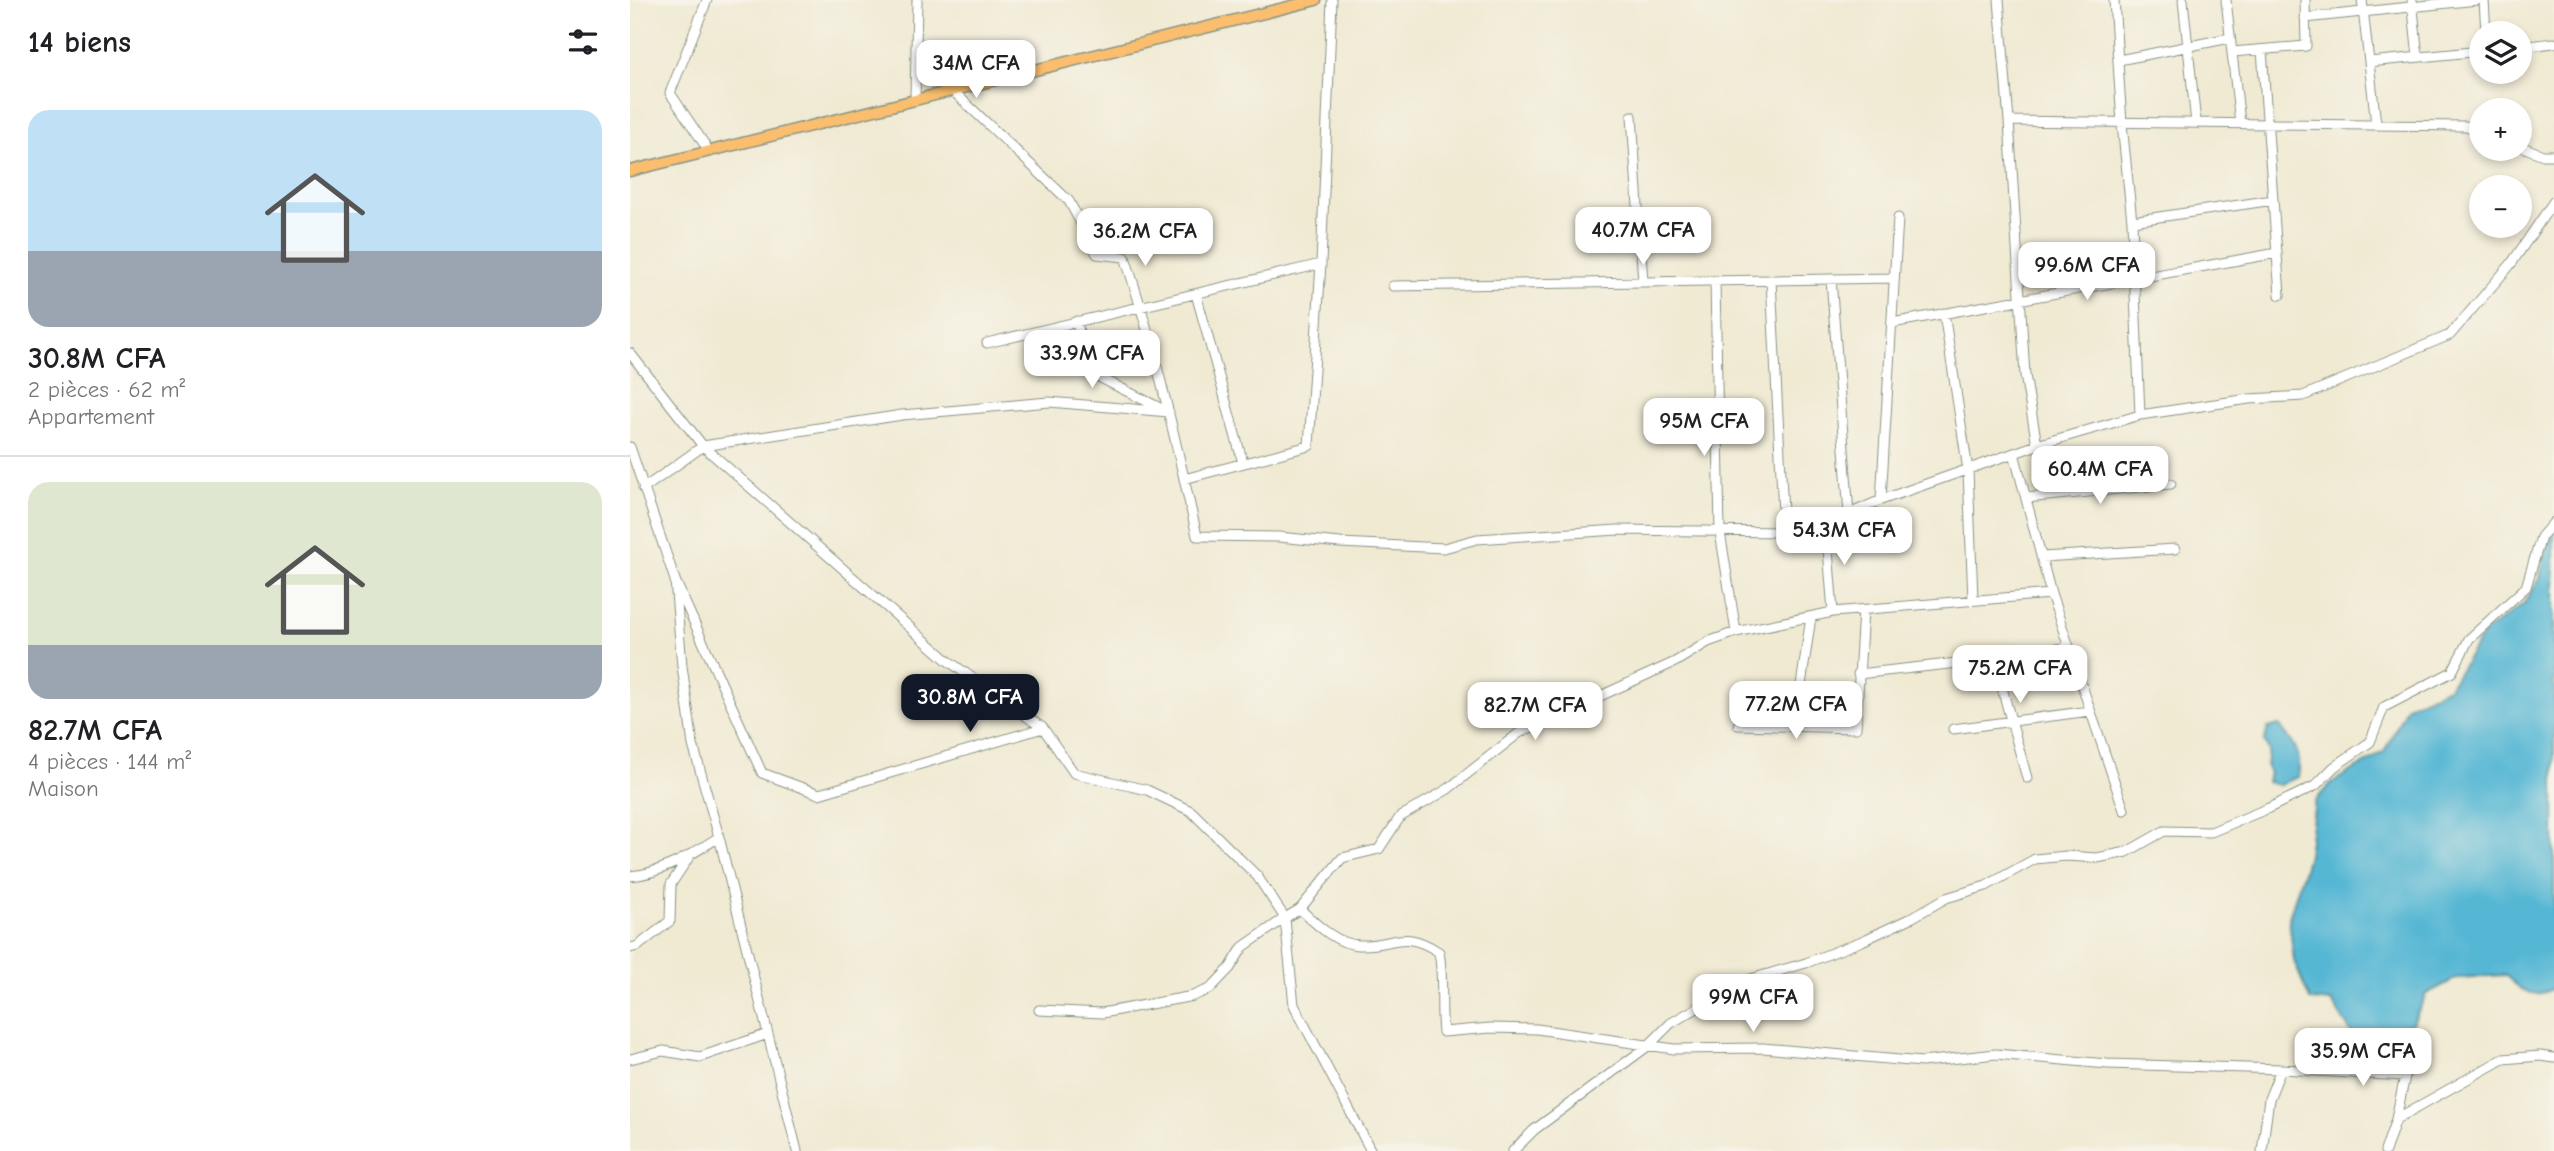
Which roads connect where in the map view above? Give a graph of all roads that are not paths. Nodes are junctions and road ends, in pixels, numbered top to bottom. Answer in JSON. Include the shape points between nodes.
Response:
{"nodes":[{"id":1,"x":707,"y":0,"type":"edge"},
{"id":2,"x":917,"y":0,"type":"edge"},
{"id":3,"x":1316,"y":0,"type":"edge"},
{"id":4,"x":1332,"y":0,"type":"edge"},
{"id":5,"x":1999,"y":0,"type":"edge"},
{"id":6,"x":2114,"y":0,"type":"edge"},
{"id":7,"x":2183,"y":0,"type":"edge"},
{"id":8,"x":2226,"y":0,"type":"edge"},
{"id":9,"x":2305,"y":0,"type":"edge"},
{"id":10,"x":2362,"y":0,"type":"edge"},
{"id":11,"x":2477,"y":0,"type":"edge"},
{"id":12,"x":2484,"y":0,"type":"edge"},
{"id":13,"x":2412,"y":4,"type":"edge"},
{"id":14,"x":2363,"y":13,"type":"junction"},
{"id":15,"x":2305,"y":18,"type":"junction"},
{"id":16,"x":2485,"y":21,"type":"edge"},
{"id":17,"x":2230,"y":38,"type":"junction"},
{"id":18,"x":2554,"y":43,"type":"edge"},
{"id":19,"x":2532,"y":46,"type":"edge"},
{"id":20,"x":2188,"y":47,"type":"junction"},
{"id":21,"x":2262,"y":50,"type":"junction"},
{"id":22,"x":2232,"y":52,"type":"junction"},
{"id":23,"x":2469,"y":52,"type":"edge"},
{"id":24,"x":2418,"y":57,"type":"junction"},
{"id":25,"x":2119,"y":61,"type":"junction"},
{"id":26,"x":2369,"y":62,"type":"junction"},
{"id":27,"x":952,"y":90,"type":"junction"},
{"id":28,"x":915,"y":100,"type":"junction"},
{"id":29,"x":1632,"y":116,"type":"dead end"},
{"id":30,"x":2009,"y":121,"type":"junction"},
{"id":31,"x":2267,"y":122,"type":"junction"},
{"id":32,"x":2196,"y":123,"type":"junction"},
{"id":33,"x":2241,"y":123,"type":"junction"},
{"id":34,"x":2122,"y":124,"type":"junction"},
{"id":35,"x":2376,"y":124,"type":"junction"},
{"id":36,"x":2469,"y":127,"type":"edge"},
{"id":37,"x":709,"y":151,"type":"junction"},
{"id":38,"x":2532,"y":151,"type":"edge"},
{"id":39,"x":2543,"y":155,"type":"junction"},
{"id":40,"x":2554,"y":155,"type":"edge"},
{"id":41,"x":2554,"y":162,"type":"edge"},
{"id":42,"x":630,"y":171,"type":"edge"},
{"id":43,"x":2273,"y":200,"type":"junction"},
{"id":44,"x":2554,"y":201,"type":"edge"},
{"id":45,"x":1898,"y":218,"type":"dead end"},
{"id":46,"x":2132,"y":221,"type":"junction"},
{"id":47,"x":2277,"y":253,"type":"junction"},
{"id":48,"x":1321,"y":264,"type":"junction"},
{"id":49,"x":1894,"y":278,"type":"junction"},
{"id":50,"x":2134,"y":278,"type":"junction"},
{"id":51,"x":1831,"y":279,"type":"junction"},
{"id":52,"x":1772,"y":280,"type":"junction"},
{"id":53,"x":1715,"y":281,"type":"junction"},
{"id":54,"x":1643,"y":282,"type":"junction"},
{"id":55,"x":1393,"y":286,"type":"dead end"},
{"id":56,"x":1196,"y":294,"type":"junction"},
{"id":57,"x":2280,"y":295,"type":"dead end"},
{"id":58,"x":2021,"y":298,"type":"junction"},
{"id":59,"x":1142,"y":307,"type":"junction"},
{"id":60,"x":1944,"y":313,"type":"junction"},
{"id":61,"x":1077,"y":321,"type":"junction"},
{"id":62,"x":1892,"y":323,"type":"junction"},
{"id":63,"x":987,"y":343,"type":"dead end"},
{"id":64,"x":630,"y":353,"type":"edge"},
{"id":65,"x":1169,"y":412,"type":"junction"},
{"id":66,"x":2140,"y":415,"type":"junction"},
{"id":67,"x":2037,"y":444,"type":"junction"},
{"id":68,"x":703,"y":446,"type":"junction"},
{"id":69,"x":630,"y":447,"type":"edge"},
{"id":70,"x":2014,"y":453,"type":"junction"},
{"id":71,"x":1243,"y":463,"type":"junction"},
{"id":72,"x":1968,"y":470,"type":"junction"},
{"id":73,"x":1184,"y":479,"type":"junction"},
{"id":74,"x":2171,"y":484,"type":"dead end"},
{"id":75,"x":643,"y":489,"type":"junction"},
{"id":76,"x":2026,"y":498,"type":"junction"},
{"id":77,"x":1881,"y":500,"type":"junction"},
{"id":78,"x":1849,"y":514,"type":"junction"},
{"id":79,"x":2554,"y":522,"type":"edge"},
{"id":80,"x":1826,"y":524,"type":"junction"},
{"id":81,"x":1720,"y":532,"type":"junction"},
{"id":82,"x":1784,"y":533,"type":"junction"},
{"id":83,"x":2175,"y":549,"type":"dead end"},
{"id":84,"x":2042,"y":557,"type":"junction"},
{"id":85,"x":675,"y":580,"type":"junction"},
{"id":86,"x":2052,"y":594,"type":"junction"},
{"id":87,"x":1973,"y":600,"type":"junction"},
{"id":88,"x":1863,"y":610,"type":"junction"},
{"id":89,"x":1833,"y":612,"type":"junction"},
{"id":90,"x":1811,"y":617,"type":"junction"},
{"id":91,"x":1736,"y":632,"type":"junction"},
{"id":92,"x":2069,"y":648,"type":"junction"},
{"id":93,"x":1994,"y":659,"type":"junction"},
{"id":94,"x":1858,"y":674,"type":"junction"},
{"id":95,"x":2090,"y":711,"type":"junction"},
{"id":96,"x":2012,"y":721,"type":"junction"},
{"id":97,"x":1738,"y":725,"type":"dead end"},
{"id":98,"x":1795,"y":726,"type":"junction"},
{"id":99,"x":1043,"y":728,"type":"junction"},
{"id":100,"x":1953,"y":729,"type":"dead end"},
{"id":101,"x":2027,"y":778,"type":"dead end"},
{"id":102,"x":2124,"y":810,"type":"dead end"},
{"id":103,"x":719,"y":837,"type":"junction"},
{"id":104,"x":691,"y":855,"type":"junction"},
{"id":105,"x":630,"y":876,"type":"edge"},
{"id":106,"x":1300,"y":909,"type":"junction"},
{"id":107,"x":1285,"y":918,"type":"junction"},
{"id":108,"x":630,"y":948,"type":"edge"},
{"id":109,"x":1039,"y":1010,"type":"dead end"},
{"id":110,"x":768,"y":1034,"type":"junction"},
{"id":111,"x":1648,"y":1046,"type":"junction"},
{"id":112,"x":2554,"y":1058,"type":"edge"},
{"id":113,"x":630,"y":1059,"type":"edge"},
{"id":114,"x":2281,"y":1069,"type":"junction"},
{"id":115,"x":2396,"y":1119,"type":"junction"},
{"id":116,"x":797,"y":1151,"type":"edge"},
{"id":117,"x":1371,"y":1151,"type":"edge"},
{"id":118,"x":1513,"y":1151,"type":"edge"},
{"id":119,"x":2262,"y":1151,"type":"edge"},
{"id":120,"x":2385,"y":1151,"type":"edge"}],
"edges":[{"from":1,"to":37,"type":"street","via":[[670,93]]},
{"from":2,"to":28,"type":"street"},
{"from":3,"to":27,"type":"main road"},
{"from":4,"to":48,"type":"street"},
{"from":5,"to":30,"type":"street"},
{"from":6,"to":25,"type":"street"},
{"from":7,"to":20,"type":"street"},
{"from":8,"to":17,"type":"street"},
{"from":9,"to":15,"type":"street"},
{"from":10,"to":14,"type":"street"},
{"from":11,"to":13,"type":"street"},
{"from":12,"to":16,"type":"street"},
{"from":13,"to":14,"type":"street"},
{"from":13,"to":24,"type":"street"},
{"from":14,"to":15,"type":"street"},
{"from":14,"to":26,"type":"street"},
{"from":15,"to":21,"type":"street","via":[[2306,46]]},
{"from":17,"to":20,"type":"street"},
{"from":17,"to":22,"type":"street"},
{"from":18,"to":19,"type":"street"},
{"from":20,"to":25,"type":"street"},
{"from":20,"to":32,"type":"street"},
{"from":21,"to":22,"type":"street"},
{"from":21,"to":31,"type":"street"},
{"from":22,"to":33,"type":"street"},
{"from":23,"to":24,"type":"street"},
{"from":24,"to":26,"type":"street"},
{"from":25,"to":34,"type":"street"},
{"from":26,"to":35,"type":"street"},
{"from":27,"to":28,"type":"main road"},
{"from":27,"to":59,"type":"street","via":[[1069,201],[1097,254],[1125,257]]},
{"from":28,"to":37,"type":"main road"},
{"from":29,"to":54,"type":"street"},
{"from":30,"to":34,"type":"street"},
{"from":30,"to":58,"type":"street"},
{"from":31,"to":33,"type":"street"},
{"from":31,"to":35,"type":"street"},
{"from":31,"to":43,"type":"street"},
{"from":32,"to":33,"type":"street"},
{"from":32,"to":34,"type":"street"},
{"from":34,"to":46,"type":"street"},
{"from":35,"to":36,"type":"street"},
{"from":37,"to":42,"type":"main road"},
{"from":38,"to":39,"type":"street"},
{"from":39,"to":40,"type":"street"},
{"from":39,"to":41,"type":"street"},
{"from":43,"to":46,"type":"street"},
{"from":43,"to":47,"type":"street"},
{"from":44,"to":66,"type":"street","via":[[2511,264],[2450,335],[2303,396]]},
{"from":45,"to":49,"type":"street"},
{"from":46,"to":50,"type":"street"},
{"from":47,"to":50,"type":"street"},
{"from":47,"to":57,"type":"street"},
{"from":48,"to":56,"type":"street"},
{"from":48,"to":71,"type":"street","via":[[1308,446]]},
{"from":49,"to":51,"type":"street"},
{"from":49,"to":62,"type":"street"},
{"from":50,"to":58,"type":"street"},
{"from":50,"to":66,"type":"street"},
{"from":51,"to":52,"type":"street"},
{"from":51,"to":78,"type":"street"},
{"from":52,"to":53,"type":"street"},
{"from":52,"to":82,"type":"street"},
{"from":53,"to":54,"type":"street"},
{"from":53,"to":81,"type":"street"},
{"from":54,"to":55,"type":"street"},
{"from":56,"to":59,"type":"street"},
{"from":56,"to":71,"type":"street"},
{"from":58,"to":60,"type":"street"},
{"from":58,"to":67,"type":"street","via":[[2025,375]]},
{"from":59,"to":61,"type":"street"},
{"from":59,"to":65,"type":"street"},
{"from":60,"to":62,"type":"street"},
{"from":60,"to":72,"type":"street"},
{"from":61,"to":63,"type":"street"},
{"from":61,"to":65,"type":"street","via":[[1085,370]]},
{"from":62,"to":77,"type":"street"},
{"from":64,"to":68,"type":"street"},
{"from":65,"to":68,"type":"street","via":[[1049,402],[902,415]]},
{"from":65,"to":73,"type":"street"},
{"from":66,"to":67,"type":"street"},
{"from":67,"to":70,"type":"street"},
{"from":68,"to":75,"type":"street"},
{"from":68,"to":99,"type":"street","via":[[947,660]]},
{"from":69,"to":75,"type":"street"},
{"from":70,"to":72,"type":"street"},
{"from":70,"to":76,"type":"street"},
{"from":71,"to":73,"type":"street"},
{"from":72,"to":77,"type":"street"},
{"from":72,"to":87,"type":"street"},
{"from":73,"to":81,"type":"street","via":[[1196,536],[1444,548],[1478,539],[1618,530]]},
{"from":74,"to":76,"type":"street"},
{"from":75,"to":85,"type":"street"},
{"from":76,"to":84,"type":"street"},
{"from":77,"to":78,"type":"street"},
{"from":78,"to":80,"type":"street"},
{"from":79,"to":111,"type":"street","via":[[2541,537],[2526,587],[2469,639],[2452,672],[2384,706],[2370,742],[2315,786],[2211,832],[2164,831],[2127,852],[2097,858],[2035,859],[1862,941],[1744,981],[1671,1023]]},
{"from":80,"to":82,"type":"street"},
{"from":80,"to":89,"type":"street"},
{"from":81,"to":82,"type":"street"},
{"from":81,"to":91,"type":"street"},
{"from":83,"to":84,"type":"street"},
{"from":84,"to":86,"type":"street"},
{"from":85,"to":99,"type":"street","via":[[762,773],[819,794]]},
{"from":85,"to":103,"type":"street","via":[[692,745]]},
{"from":86,"to":87,"type":"street"},
{"from":86,"to":92,"type":"street"},
{"from":87,"to":88,"type":"street"},
{"from":88,"to":89,"type":"street"},
{"from":88,"to":94,"type":"street"},
{"from":89,"to":90,"type":"street"},
{"from":90,"to":91,"type":"street"},
{"from":90,"to":98,"type":"street"},
{"from":91,"to":106,"type":"street","via":[[1519,733],[1448,789],[1401,817],[1380,849],[1342,859]]},
{"from":92,"to":93,"type":"street"},
{"from":92,"to":95,"type":"street"},
{"from":93,"to":94,"type":"street"},
{"from":93,"to":96,"type":"street"},
{"from":94,"to":98,"type":"street","via":[[1856,728]]},
{"from":95,"to":96,"type":"street"},
{"from":95,"to":102,"type":"street"},
{"from":96,"to":100,"type":"street"},
{"from":96,"to":101,"type":"street"},
{"from":97,"to":98,"type":"street"},
{"from":99,"to":107,"type":"street","via":[[1073,772],[1147,790],[1191,811],[1257,876]]},
{"from":103,"to":104,"type":"street"},
{"from":103,"to":110,"type":"street"},
{"from":104,"to":105,"type":"street","via":[[647,875]]},
{"from":104,"to":108,"type":"street","via":[[671,884],[670,921]]},
{"from":106,"to":107,"type":"street"},
{"from":106,"to":111,"type":"street","via":[[1323,930],[1346,942],[1422,941],[1438,952],[1443,972],[1443,1032],[1537,1029]]},
{"from":107,"to":109,"type":"street","via":[[1243,947],[1210,989],[1192,996],[1102,1013]]},
{"from":107,"to":117,"type":"street","via":[[1294,1005]]},
{"from":110,"to":113,"type":"street","via":[[701,1058],[663,1051]]},
{"from":110,"to":116,"type":"street"},
{"from":111,"to":114,"type":"street","via":[[1763,1048],[1922,1062],[1996,1054],[2107,1064]]},
{"from":111,"to":118,"type":"street","via":[[1534,1130]]},
{"from":112,"to":115,"type":"street","via":[[2503,1059]]},
{"from":114,"to":115,"type":"street","via":[[2405,1076]]},
{"from":114,"to":119,"type":"street","via":[[2269,1100]]},
{"from":115,"to":120,"type":"street"}]}
